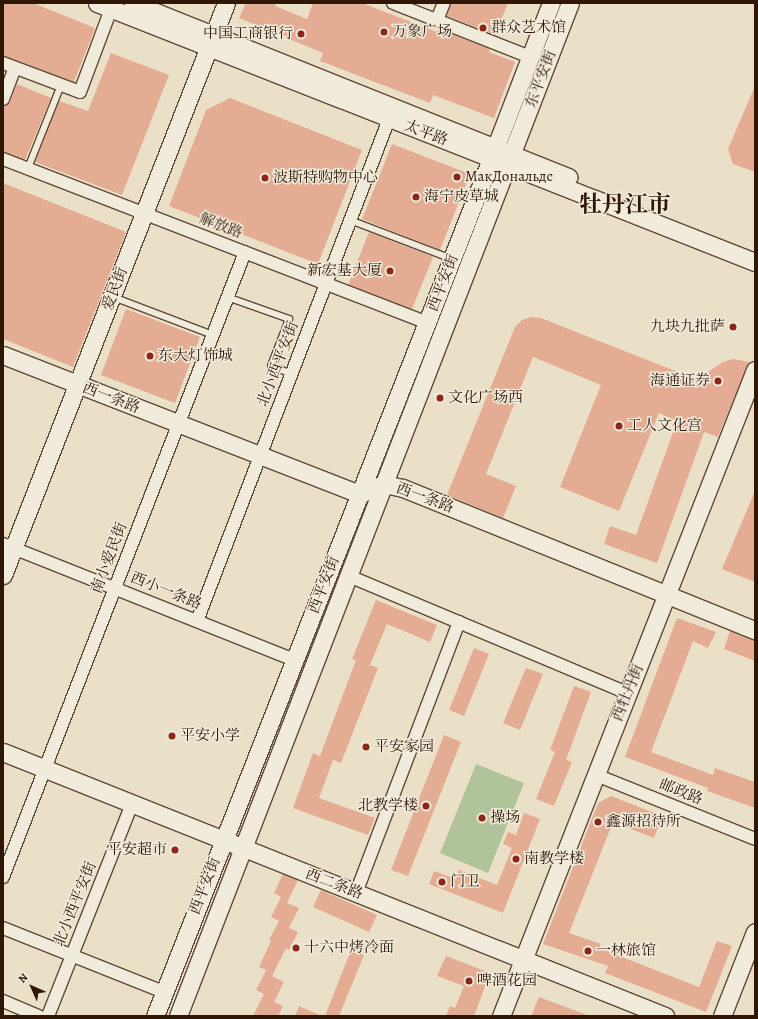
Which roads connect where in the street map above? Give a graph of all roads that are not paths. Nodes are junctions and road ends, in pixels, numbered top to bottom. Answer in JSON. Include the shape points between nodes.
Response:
{"nodes":[{"id":1,"x":133,"y":3,"type":"edge"},
{"id":2,"x":226,"y":3,"type":"edge"},
{"id":3,"x":393,"y":3,"type":"edge"},
{"id":4,"x":444,"y":3,"type":"edge"},
{"id":5,"x":551,"y":3,"type":"edge"},
{"id":6,"x":570,"y":3,"type":"edge"},
{"id":7,"x":104,"y":6,"type":"edge"},
{"id":8,"x":437,"y":20,"type":"junction"},
{"id":9,"x":211,"y":41,"type":"junction"},
{"id":10,"x":530,"y":57,"type":"junction"},
{"id":11,"x":3,"y":63,"type":"edge"},
{"id":12,"x":15,"y":68,"type":"junction"},
{"id":13,"x":61,"y":85,"type":"junction"},
{"id":14,"x":3,"y":99,"type":"edge"},
{"id":15,"x":389,"y":119,"type":"junction"},
{"id":16,"x":494,"y":154,"type":"junction"},
{"id":17,"x":3,"y":159,"type":"edge"},
{"id":18,"x":510,"y":160,"type":"junction"},
{"id":19,"x":28,"y":168,"type":"junction"},
{"id":20,"x":145,"y":213,"type":"junction"},
{"id":21,"x":350,"y":220,"type":"junction"},
{"id":22,"x":245,"y":252,"type":"junction"},
{"id":23,"x":755,"y":252,"type":"edge"},
{"id":24,"x":452,"y":259,"type":"junction"},
{"id":25,"x":755,"y":262,"type":"edge"},
{"id":26,"x":326,"y":283,"type":"junction"},
{"id":27,"x":111,"y":297,"type":"junction"},
{"id":28,"x":227,"y":297,"type":"junction"},
{"id":29,"x":427,"y":323,"type":"junction"},
{"id":30,"x":213,"y":335,"type":"junction"},
{"id":31,"x":3,"y":355,"type":"edge"},
{"id":32,"x":755,"y":370,"type":"edge"},
{"id":33,"x":292,"y":374,"type":"junction"},
{"id":34,"x":78,"y":384,"type":"junction"},
{"id":35,"x":178,"y":424,"type":"junction"},
{"id":36,"x":260,"y":456,"type":"junction"},
{"id":37,"x":384,"y":484,"type":"junction"},
{"id":38,"x":360,"y":494,"type":"junction"},
{"id":39,"x":8,"y":546,"type":"edge"},
{"id":40,"x":3,"y":575,"type":"edge"},
{"id":41,"x":349,"y":576,"type":"junction"},
{"id":42,"x":115,"y":588,"type":"junction"},
{"id":43,"x":666,"y":595,"type":"junction"},
{"id":44,"x":197,"y":621,"type":"junction"},
{"id":45,"x":459,"y":622,"type":"junction"},
{"id":46,"x":755,"y":630,"type":"edge"},
{"id":47,"x":294,"y":660,"type":"junction"},
{"id":48,"x":628,"y":693,"type":"junction"},
{"id":49,"x":3,"y":752,"type":"edge"},
{"id":50,"x":45,"y":769,"type":"junction"},
{"id":51,"x":596,"y":774,"type":"junction"},
{"id":52,"x":132,"y":804,"type":"junction"},
{"id":53,"x":755,"y":839,"type":"edge"},
{"id":54,"x":223,"y":841,"type":"junction"},
{"id":55,"x":243,"y":849,"type":"junction"},
{"id":56,"x":3,"y":877,"type":"edge"},
{"id":57,"x":356,"y":893,"type":"junction"},
{"id":58,"x":3,"y":928,"type":"edge"},
{"id":59,"x":755,"y":932,"type":"edge"},
{"id":60,"x":72,"y":955,"type":"junction"},
{"id":61,"x":523,"y":959,"type":"junction"},
{"id":62,"x":164,"y":992,"type":"junction"},
{"id":63,"x":3,"y":1001,"type":"edge"},
{"id":64,"x":39,"y":1016,"type":"edge"},
{"id":65,"x":48,"y":1016,"type":"edge"},
{"id":66,"x":155,"y":1016,"type":"edge"},
{"id":67,"x":178,"y":1016,"type":"edge"},
{"id":68,"x":501,"y":1016,"type":"edge"},
{"id":69,"x":665,"y":1016,"type":"edge"},
{"id":70,"x":722,"y":1016,"type":"edge"}],
"edges":[{"from":1,"to":9,"type":"main road","name":"太平路"},
{"from":2,"to":9,"type":"main road","name":"爱民街"},
{"from":3,"to":8,"type":"street"},
{"from":4,"to":8,"type":"street"},
{"from":5,"to":10,"type":"main road","name":"东平安街"},
{"from":6,"to":18,"type":"main road","name":"东平安街"},
{"from":7,"to":9,"type":"main road","name":"太平路"},
{"from":7,"to":13,"type":"street","via":[[80,92]]},
{"from":8,"to":10,"type":"street"},
{"from":9,"to":15,"type":"main road","name":"太平路"},
{"from":9,"to":16,"type":"main road","name":"太平路"},
{"from":9,"to":20,"type":"main road","name":"爱民街"},
{"from":10,"to":16,"type":"main road","name":"东平安街"},
{"from":11,"to":12,"type":"street"},
{"from":12,"to":13,"type":"street"},
{"from":12,"to":14,"type":"street"},
{"from":13,"to":19,"type":"lane"},
{"from":15,"to":16,"type":"main road","name":"太平路"},
{"from":15,"to":21,"type":"street","name":"北小西平安街"},
{"from":16,"to":18,"type":"main road","name":"太平路"},
{"from":16,"to":24,"type":"main road","name":"西平安街"},
{"from":17,"to":19,"type":"street","name":"解放路"},
{"from":18,"to":23,"type":"main road","name":"太平路"},
{"from":18,"to":25,"type":"main road","name":"太平路"},
{"from":18,"to":37,"type":"main road","name":"西平安街"},
{"from":19,"to":20,"type":"street","name":"解放路"},
{"from":20,"to":22,"type":"street","name":"解放路"},
{"from":20,"to":27,"type":"main road","name":"爱民街"},
{"from":21,"to":24,"type":"lane"},
{"from":21,"to":26,"type":"street","name":"北小西平安街"},
{"from":22,"to":26,"type":"street","name":"解放路"},
{"from":22,"to":28,"type":"street","name":"南小爱民街"},
{"from":24,"to":29,"type":"main road","name":"西平安街"},
{"from":26,"to":29,"type":"street","name":"解放路"},
{"from":26,"to":33,"type":"street","name":"北小西平安街"},
{"from":27,"to":30,"type":"lane"},
{"from":27,"to":34,"type":"main road","name":"爱民街"},
{"from":28,"to":30,"type":"street","name":"南小爱民街"},
{"from":28,"to":33,"type":"lane","via":[[289,319],[271,366]]},
{"from":29,"to":38,"type":"main road","name":"西平安街"},
{"from":30,"to":35,"type":"street","name":"南小爱民街"},
{"from":31,"to":34,"type":"main road","name":"西一条路"},
{"from":32,"to":43,"type":"main road","name":"西牡丹街"},
{"from":33,"to":36,"type":"street","name":"北小西平安街"},
{"from":34,"to":35,"type":"main road","name":"西一条路"},
{"from":34,"to":39,"type":"main road","name":"爱民街"},
{"from":35,"to":36,"type":"main road","name":"西一条路"},
{"from":35,"to":42,"type":"street","name":"南小爱民街"},
{"from":36,"to":38,"type":"main road","name":"西一条路"},
{"from":36,"to":44,"type":"street","name":"北小西平安街"},
{"from":37,"to":38,"type":"main road","name":"西一条路"},
{"from":37,"to":41,"type":"main road","name":"西平安街"},
{"from":37,"to":43,"type":"main road","name":"西一条路","via":[[410,491]]},
{"from":38,"to":47,"type":"main road","name":"西平安街"},
{"from":39,"to":40,"type":"main road","name":"爱民街"},
{"from":39,"to":42,"type":"street","name":"西小一条路"},
{"from":41,"to":45,"type":"street"},
{"from":41,"to":55,"type":"main road","name":"西平安街"},
{"from":42,"to":44,"type":"street","name":"西小一条路"},
{"from":42,"to":50,"type":"street","name":"南小爱民街"},
{"from":43,"to":46,"type":"main road","name":"西一条路"},
{"from":43,"to":48,"type":"main road","name":"西牡丹街"},
{"from":44,"to":47,"type":"street","name":"西小一条路"},
{"from":45,"to":48,"type":"street"},
{"from":45,"to":57,"type":"street"},
{"from":47,"to":54,"type":"main road","name":"西平安街"},
{"from":48,"to":51,"type":"main road","name":"西牡丹街"},
{"from":49,"to":50,"type":"main road","name":"西二条路"},
{"from":50,"to":52,"type":"main road","name":"西二条路"},
{"from":50,"to":56,"type":"street","name":"南小爱民街"},
{"from":51,"to":53,"type":"street","name":"邮政路"},
{"from":51,"to":61,"type":"main road","name":"西牡丹街"},
{"from":52,"to":54,"type":"main road","name":"西二条路"},
{"from":52,"to":60,"type":"street","name":"北小西平安街"},
{"from":54,"to":55,"type":"main road","name":"西二条路"},
{"from":54,"to":62,"type":"main road","name":"西平安街"},
{"from":55,"to":57,"type":"main road","name":"西二条路"},
{"from":55,"to":67,"type":"main road","name":"西平安街"},
{"from":57,"to":61,"type":"main road","name":"西二条路"},
{"from":58,"to":60,"type":"street"},
{"from":59,"to":70,"type":"main road"},
{"from":60,"to":62,"type":"street"},
{"from":60,"to":65,"type":"street","name":"北小西平安街"},
{"from":61,"to":68,"type":"main road","name":"西牡丹街"},
{"from":61,"to":69,"type":"main road","name":"西二条路"},
{"from":62,"to":66,"type":"main road","name":"西平安街"},
{"from":63,"to":64,"type":"street"}]}
